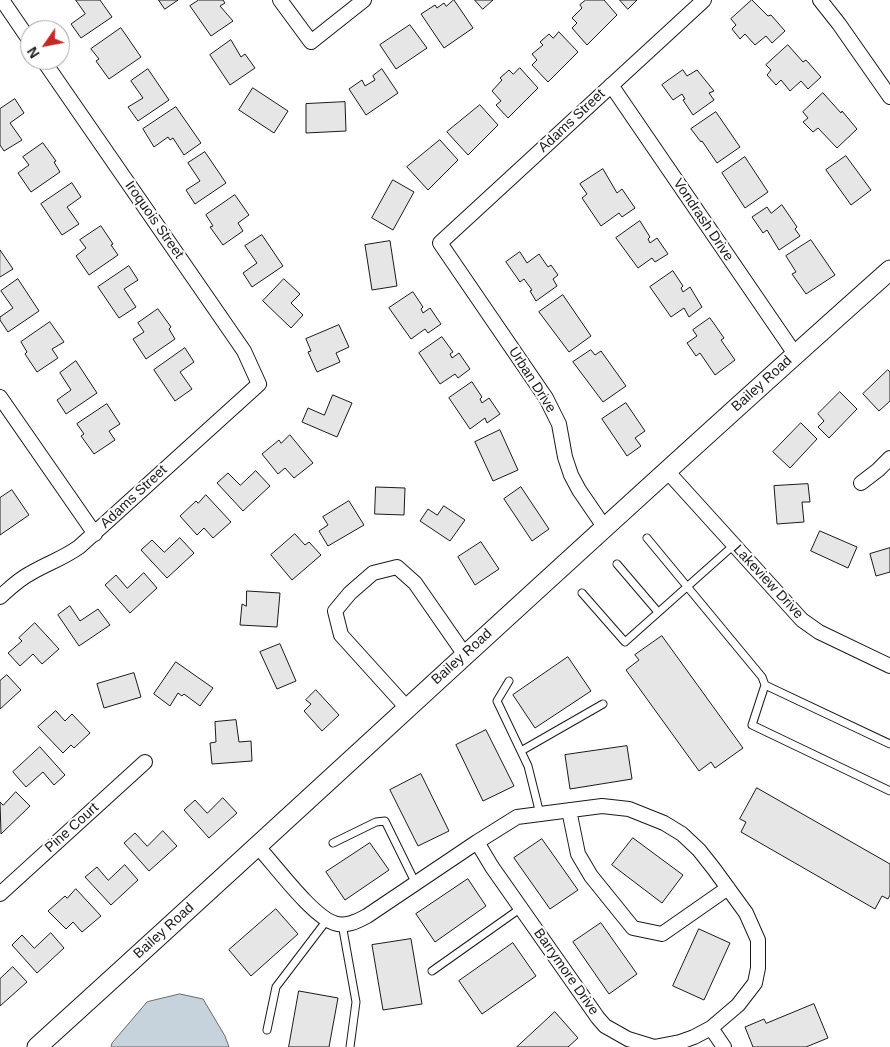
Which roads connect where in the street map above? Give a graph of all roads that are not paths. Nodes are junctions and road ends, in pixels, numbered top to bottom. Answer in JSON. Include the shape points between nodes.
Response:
{"nodes":[{"id":1,"x":2,"y":0,"type":"edge"},
{"id":2,"x":280,"y":0,"type":"edge"},
{"id":3,"x":364,"y":0,"type":"edge"},
{"id":4,"x":704,"y":0,"type":"edge"},
{"id":5,"x":820,"y":0,"type":"edge"},
{"id":6,"x":20,"y":26,"type":"edge"},
{"id":7,"x":50,"y":70,"type":"edge"},
{"id":8,"x":611,"y":85,"type":"junction"},
{"id":9,"x":890,"y":97,"type":"edge"},
{"id":10,"x":440,"y":243,"type":"joint"},
{"id":11,"x":890,"y":270,"type":"edge"},
{"id":12,"x":795,"y":354,"type":"junction"},
{"id":13,"x":258,"y":384,"type":"joint"},
{"id":14,"x":0,"y":397,"type":"edge"},
{"id":15,"x":890,"y":458,"type":"edge"},
{"id":16,"x":666,"y":471,"type":"junction"},
{"id":17,"x":861,"y":483,"type":"dead end"},
{"id":18,"x":604,"y":528,"type":"junction"},
{"id":19,"x":95,"y":534,"type":"junction"},
{"id":20,"x":647,"y":538,"type":"dead end"},
{"id":21,"x":734,"y":545,"type":"junction"},
{"id":22,"x":617,"y":564,"type":"dead end"},
{"id":23,"x":687,"y":586,"type":"junction"},
{"id":24,"x":582,"y":594,"type":"dead end"},
{"id":25,"x":0,"y":597,"type":"edge"},
{"id":26,"x":658,"y":612,"type":"junction"},
{"id":27,"x":464,"y":655,"type":"junction"},
{"id":28,"x":890,"y":666,"type":"edge"},
{"id":29,"x":509,"y":681,"type":"dead end"},
{"id":30,"x":764,"y":685,"type":"junction"},
{"id":31,"x":603,"y":704,"type":"dead end"},
{"id":32,"x":407,"y":708,"type":"junction"},
{"id":33,"x":890,"y":744,"type":"edge"},
{"id":34,"x":521,"y":751,"type":"junction"},
{"id":35,"x":144,"y":762,"type":"dead end"},
{"id":36,"x":890,"y":791,"type":"edge"},
{"id":37,"x":569,"y":810,"type":"junction"},
{"id":38,"x":540,"y":814,"type":"junction"},
{"id":39,"x":333,"y":842,"type":"dead end"},
{"id":40,"x":477,"y":842,"type":"junction"},
{"id":41,"x":258,"y":846,"type":"junction"},
{"id":42,"x":416,"y":884,"type":"junction"},
{"id":43,"x":728,"y":888,"type":"junction"},
{"id":44,"x":0,"y":894,"type":"edge"},
{"id":45,"x":521,"y":908,"type":"junction"},
{"id":46,"x":327,"y":920,"type":"junction"},
{"id":47,"x":342,"y":924,"type":"junction"},
{"id":48,"x":432,"y":971,"type":"dead end"},
{"id":49,"x":711,"y":1028,"type":"junction"},
{"id":50,"x":266,"y":1030,"type":"dead end"},
{"id":51,"x":661,"y":1046,"type":"edge"},
{"id":52,"x":37,"y":1047,"type":"edge"},
{"id":53,"x":350,"y":1047,"type":"edge"},
{"id":54,"x":724,"y":1047,"type":"edge"}],
"edges":[{"from":1,"to":6,"type":"street"},
{"from":2,"to":3,"type":"street","via":[[311,42]]},
{"from":4,"to":8,"type":"street","name":"Adams Street"},
{"from":5,"to":9,"type":"street"},
{"from":7,"to":13,"type":"street","name":"Iroquois Street","via":[[244,351]]},
{"from":8,"to":10,"type":"street","name":"Adams Street"},
{"from":8,"to":12,"type":"street","name":"Vondrash Drive"},
{"from":10,"to":18,"type":"street","name":"Urban Drive","via":[[546,398],[559,424],[571,474]]},
{"from":11,"to":12,"type":"street","name":"Bailey Road"},
{"from":12,"to":16,"type":"street","name":"Bailey Road"},
{"from":13,"to":19,"type":"street","name":"Adams Street"},
{"from":14,"to":19,"type":"street"},
{"from":15,"to":17,"type":"street"},
{"from":16,"to":18,"type":"street","name":"Bailey Road"},
{"from":16,"to":21,"type":"street","name":"Lakeview Drive"},
{"from":18,"to":27,"type":"street","name":"Bailey Road"},
{"from":19,"to":25,"type":"street","name":"Adams Street","via":[[62,559],[15,583]]},
{"from":20,"to":23,"type":"lane"},
{"from":21,"to":23,"type":"lane"},
{"from":21,"to":28,"type":"street","name":"Lakeview Drive","via":[[802,620],[819,632]]},
{"from":22,"to":26,"type":"lane"},
{"from":23,"to":26,"type":"lane"},
{"from":23,"to":30,"type":"lane","via":[[762,677]]},
{"from":24,"to":26,"type":"lane","via":[[625,642]]},
{"from":27,"to":32,"type":"street","name":"Bailey Road"},
{"from":27,"to":32,"type":"street","via":[[415,583],[397,567],[374,573],[350,593],[335,611],[341,634]]},
{"from":29,"to":34,"type":"lane","via":[[497,700]]},
{"from":30,"to":33,"type":"lane"},
{"from":30,"to":36,"type":"lane","via":[[752,725]]},
{"from":31,"to":34,"type":"lane"},
{"from":32,"to":41,"type":"street","name":"Bailey Road"},
{"from":34,"to":38,"type":"lane"},
{"from":35,"to":44,"type":"street","name":"Pine Court"},
{"from":37,"to":38,"type":"street","name":"Barrymore Drive"},
{"from":37,"to":43,"type":"street","name":"Barrymore Drive","via":[[602,806],[620,808],[664,823],[699,850]]},
{"from":37,"to":43,"type":"street","via":[[578,854],[591,876],[633,928],[662,934]]},
{"from":38,"to":40,"type":"street","name":"Barrymore Drive","via":[[517,817]]},
{"from":39,"to":42,"type":"lane","via":[[385,821]]},
{"from":40,"to":42,"type":"street","name":"Barrymore Drive"},
{"from":40,"to":45,"type":"street","name":"Barrymore Drive"},
{"from":41,"to":46,"type":"street","via":[[312,908]]},
{"from":41,"to":52,"type":"street","name":"Bailey Road"},
{"from":42,"to":47,"type":"street","name":"Barrymore Drive","via":[[352,924]]},
{"from":43,"to":49,"type":"street","name":"Barrymore Drive","via":[[755,930],[758,968],[755,983],[748,993]]},
{"from":45,"to":48,"type":"lane"},
{"from":45,"to":51,"type":"street","name":"Barrymore Drive","via":[[605,1026],[628,1040]]},
{"from":46,"to":47,"type":"street"},
{"from":46,"to":50,"type":"lane","via":[[276,988]]},
{"from":47,"to":53,"type":"lane","via":[[356,1002]]},
{"from":49,"to":51,"type":"street","name":"Barrymore Drive","via":[[694,1038]]},
{"from":49,"to":54,"type":"street"}]}
